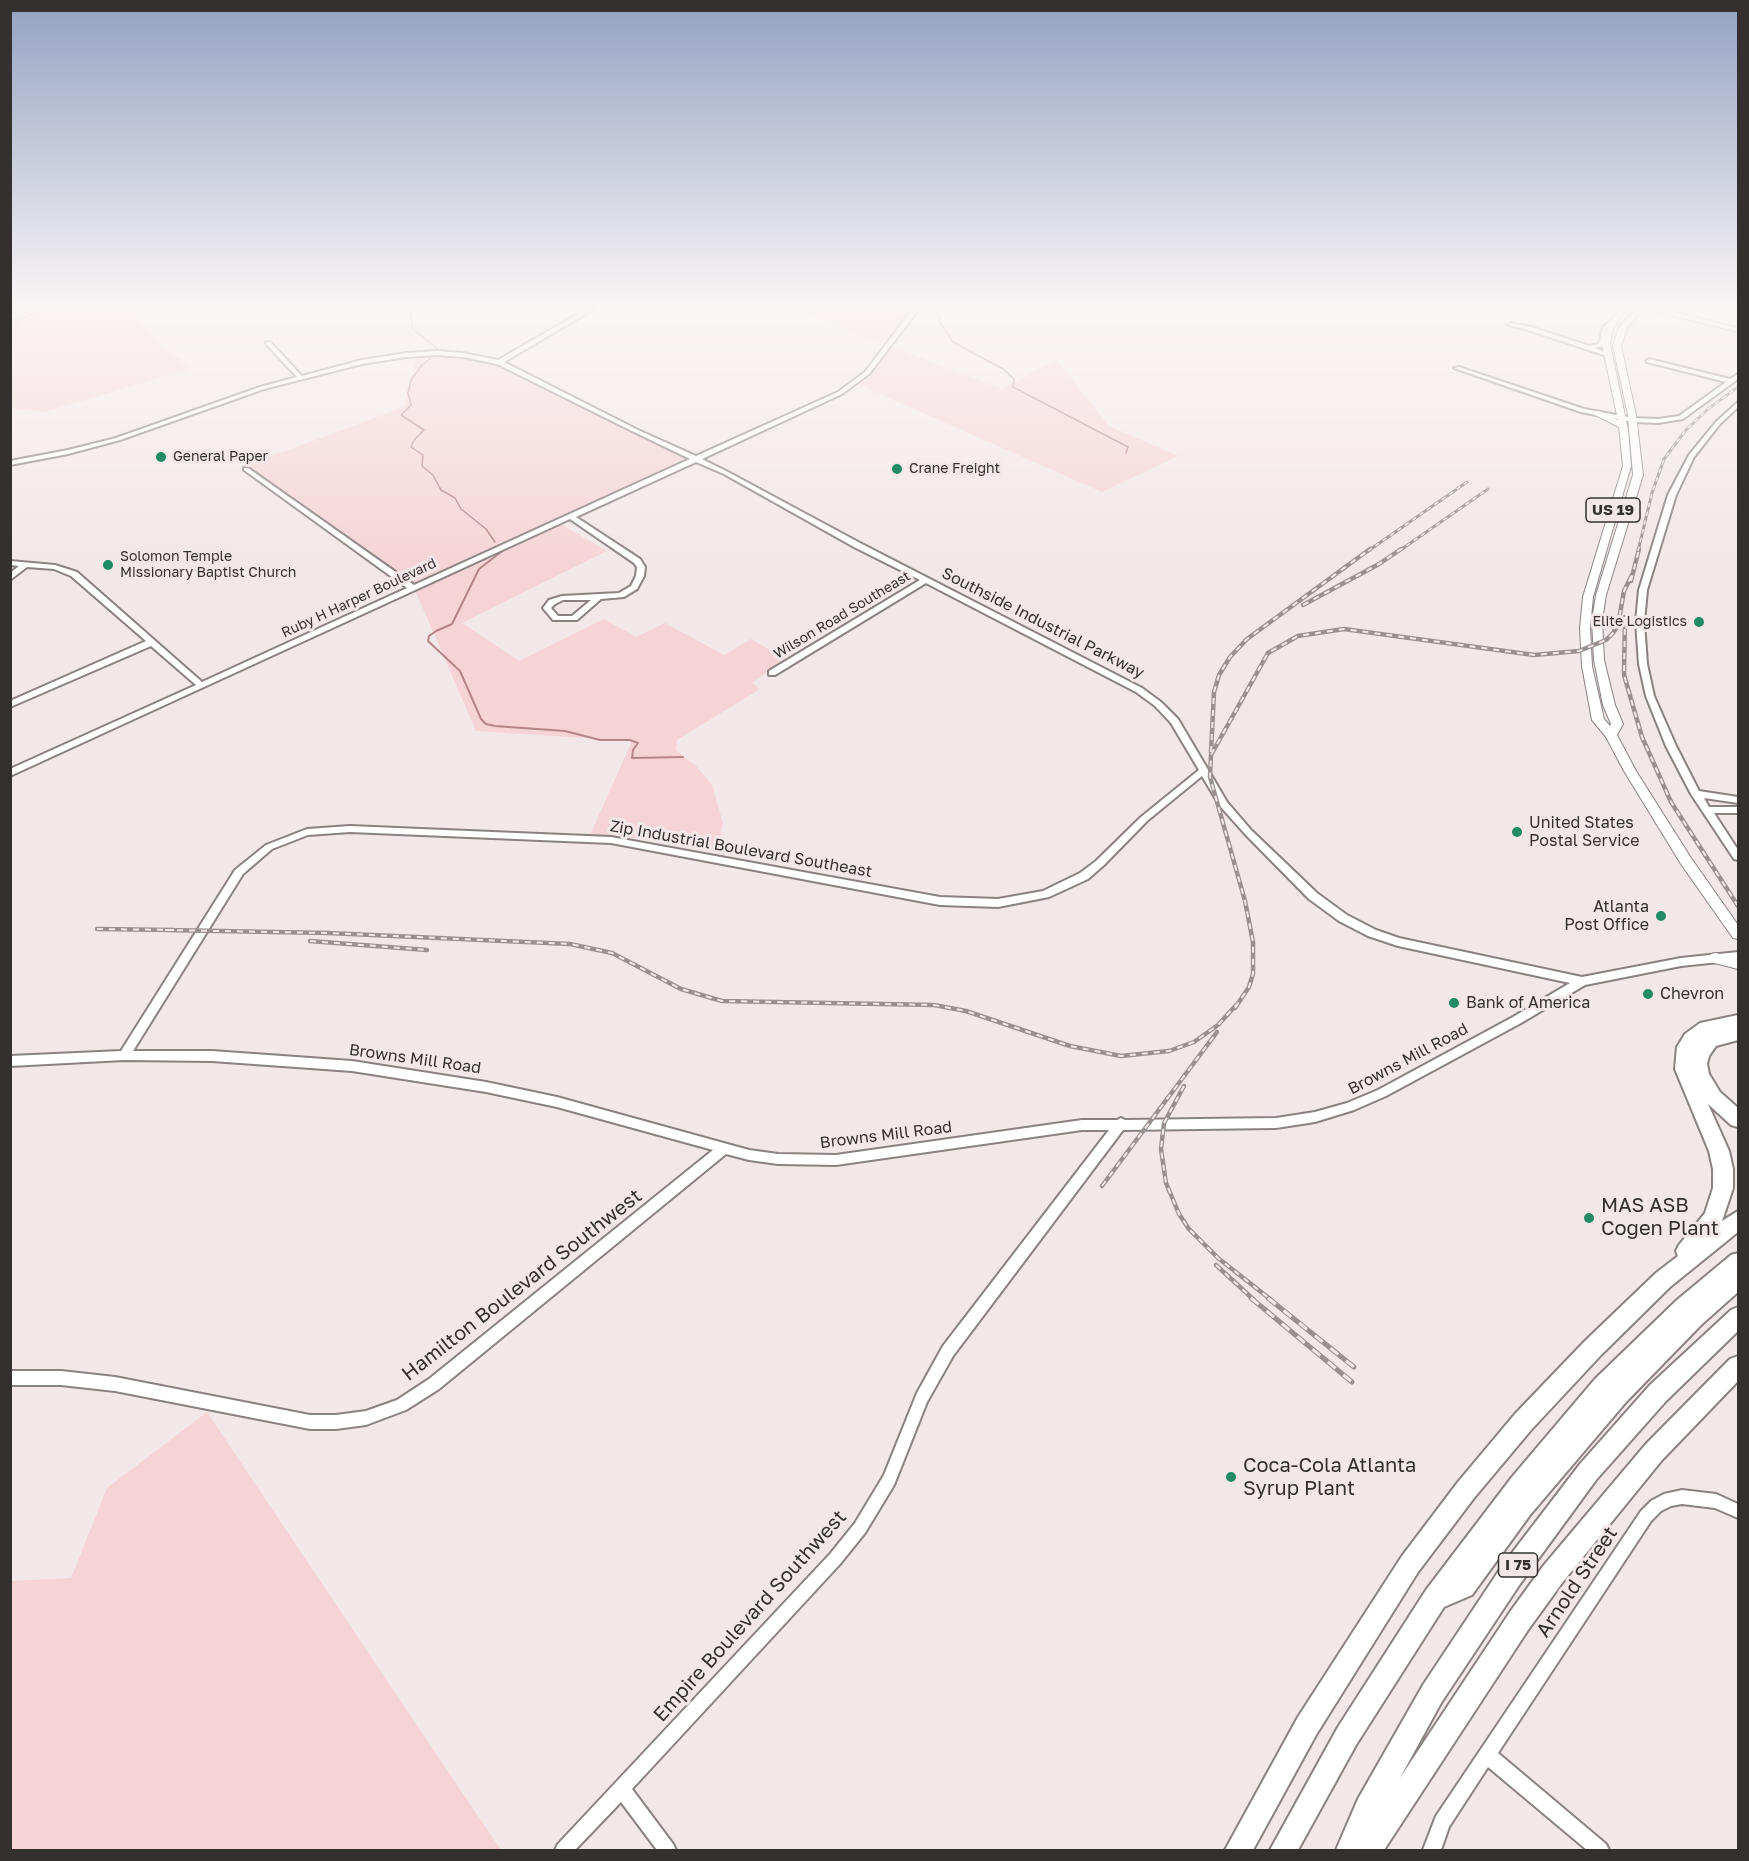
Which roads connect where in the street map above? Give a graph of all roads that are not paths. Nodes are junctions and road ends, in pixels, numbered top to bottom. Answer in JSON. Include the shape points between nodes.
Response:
{"nodes":[{"id":1,"x":256,"y":392,"type":"edge"},
{"id":2,"x":558,"y":392,"type":"edge"},
{"id":3,"x":842,"y":392,"type":"edge"},
{"id":4,"x":1525,"y":392,"type":"edge"},
{"id":5,"x":1615,"y":392,"type":"edge"},
{"id":6,"x":1627,"y":392,"type":"edge"},
{"id":7,"x":1717,"y":392,"type":"edge"},
{"id":8,"x":1738,"y":404,"type":"edge"},
{"id":9,"x":1618,"y":405,"type":"junction"},
{"id":10,"x":1595,"y":413,"type":"junction"},
{"id":11,"x":1633,"y":420,"type":"junction"},
{"id":12,"x":1622,"y":422,"type":"junction"},
{"id":13,"x":720,"y":448,"type":"junction"},
{"id":14,"x":678,"y":450,"type":"junction"},
{"id":15,"x":698,"y":459,"type":"junction"},
{"id":16,"x":10,"y":463,"type":"edge"},
{"id":17,"x":677,"y":468,"type":"junction"},
{"id":18,"x":246,"y":469,"type":"dead end"},
{"id":19,"x":726,"y":473,"type":"junction"},
{"id":20,"x":572,"y":517,"type":"junction"},
{"id":21,"x":10,"y":563,"type":"edge"},
{"id":22,"x":27,"y":564,"type":"junction"},
{"id":23,"x":10,"y":578,"type":"edge"},
{"id":24,"x":927,"y":580,"type":"junction"},
{"id":25,"x":414,"y":588,"type":"junction"},
{"id":26,"x":599,"y":597,"type":"junction"},
{"id":27,"x":1593,"y":604,"type":"junction"},
{"id":28,"x":152,"y":642,"type":"junction"},
{"id":29,"x":772,"y":673,"type":"dead end"},
{"id":30,"x":201,"y":685,"type":"junction"},
{"id":31,"x":10,"y":704,"type":"edge"},
{"id":32,"x":1204,"y":770,"type":"junction"},
{"id":33,"x":10,"y":773,"type":"edge"},
{"id":34,"x":1696,"y":794,"type":"junction"},
{"id":35,"x":1738,"y":800,"type":"edge"},
{"id":36,"x":1707,"y":810,"type":"junction"},
{"id":37,"x":1738,"y":810,"type":"edge"},
{"id":38,"x":1738,"y":857,"type":"edge"},
{"id":39,"x":1738,"y":934,"type":"edge"},
{"id":40,"x":1738,"y":956,"type":"edge"},
{"id":41,"x":1716,"y":958,"type":"junction"},
{"id":42,"x":1738,"y":964,"type":"edge"},
{"id":43,"x":1582,"y":981,"type":"junction"},
{"id":44,"x":1738,"y":1022,"type":"edge"},
{"id":45,"x":1738,"y":1034,"type":"edge"},
{"id":46,"x":124,"y":1055,"type":"junction"},
{"id":47,"x":10,"y":1061,"type":"edge"},
{"id":48,"x":1738,"y":1119,"type":"edge"},
{"id":49,"x":1121,"y":1123,"type":"junction"},
{"id":50,"x":723,"y":1149,"type":"junction"},
{"id":51,"x":1738,"y":1220,"type":"edge"},
{"id":52,"x":1738,"y":1262,"type":"edge"},
{"id":53,"x":1738,"y":1279,"type":"edge"},
{"id":54,"x":1663,"y":1280,"type":"junction"},
{"id":55,"x":1738,"y":1317,"type":"edge"},
{"id":56,"x":1738,"y":1366,"type":"edge"},
{"id":57,"x":10,"y":1378,"type":"edge"},
{"id":58,"x":1738,"y":1380,"type":"edge"},
{"id":59,"x":1697,"y":1408,"type":"junction"},
{"id":60,"x":1738,"y":1511,"type":"edge"},
{"id":61,"x":1435,"y":1599,"type":"junction"},
{"id":62,"x":1487,"y":1755,"type":"junction"},
{"id":63,"x":621,"y":1788,"type":"junction"},
{"id":64,"x":564,"y":1851,"type":"edge"},
{"id":65,"x":667,"y":1851,"type":"edge"},
{"id":66,"x":1238,"y":1851,"type":"edge"},
{"id":67,"x":1282,"y":1851,"type":"edge"},
{"id":68,"x":1349,"y":1851,"type":"edge"},
{"id":69,"x":1368,"y":1851,"type":"edge"},
{"id":70,"x":1432,"y":1851,"type":"edge"},
{"id":71,"x":1600,"y":1851,"type":"edge"}],
"edges":[{"from":1,"to":16,"type":"street","name":"Southside Industrial Parkway","via":[[118,439]]},
{"from":2,"to":14,"type":"street","name":"Southside Industrial Parkway"},
{"from":3,"to":13,"type":"street","name":"Ruby H Harper Boulevard"},
{"from":4,"to":10,"type":"street"},
{"from":5,"to":9,"type":"main road","number":"US 19"},
{"from":6,"to":11,"type":"main road","number":"US 19"},
{"from":7,"to":11,"type":"street","via":[[1677,420]]},
{"from":8,"to":34,"type":"street","via":[[1691,456],[1672,495],[1643,590],[1640,622],[1650,696]]},
{"from":9,"to":10,"type":"main road","via":[[1613,410]]},
{"from":9,"to":12,"type":"main road","number":"US 19"},
{"from":10,"to":12,"type":"main road"},
{"from":11,"to":12,"type":"street"},
{"from":11,"to":27,"type":"main road","number":"US 19","via":[[1638,475]]},
{"from":12,"to":27,"type":"main road","number":"US 19","via":[[1627,466]]},
{"from":13,"to":14,"type":"street","name":"Ruby H Harper Boulevard"},
{"from":13,"to":15,"type":"street","name":"Ruby H Harper Boulevard"},
{"from":13,"to":19,"type":"street","via":[[715,459]]},
{"from":14,"to":15,"type":"street","name":"Southside Industrial Parkway"},
{"from":14,"to":17,"type":"street","via":[[683,460]]},
{"from":15,"to":17,"type":"street","name":"Ruby H Harper Boulevard"},
{"from":15,"to":19,"type":"street","name":"Southside Industrial Parkway"},
{"from":17,"to":20,"type":"street","name":"Ruby H Harper Boulevard"},
{"from":18,"to":25,"type":"street"},
{"from":19,"to":24,"type":"street","name":"Southside Industrial Parkway"},
{"from":20,"to":25,"type":"street","name":"Ruby H Harper Boulevard","via":[[489,551]]},
{"from":20,"to":26,"type":"street","via":[[641,567],[634,587],[621,595]]},
{"from":21,"to":22,"type":"street"},
{"from":22,"to":23,"type":"street"},
{"from":22,"to":28,"type":"street","via":[[74,574]]},
{"from":24,"to":29,"type":"street","name":"Wilson Road Southeast"},
{"from":24,"to":32,"type":"street","name":"Southside Industrial Parkway","via":[[1139,690],[1175,721]]},
{"from":25,"to":30,"type":"street","name":"Ruby H Harper Boulevard"},
{"from":26,"to":26,"type":"street","via":[[562,598],[547,608],[556,618],[574,618]]},
{"from":27,"to":39,"type":"main road","number":"US 19","via":[[1585,628],[1587,666],[1598,720],[1611,735],[1686,861]]},
{"from":28,"to":30,"type":"street"},
{"from":28,"to":31,"type":"street"},
{"from":30,"to":33,"type":"street","name":"Ruby H Harper Boulevard"},
{"from":32,"to":43,"type":"street","name":"Southside Industrial Parkway","via":[[1223,804],[1248,832],[1313,896],[1343,918],[1372,933],[1412,945]]},
{"from":32,"to":46,"type":"street","name":"Zip Industrial Boulevard Southeast","via":[[1084,876],[1045,894],[998,903],[940,901],[610,840],[350,829],[308,832],[269,847],[239,872]]},
{"from":34,"to":35,"type":"street"},
{"from":34,"to":36,"type":"street"},
{"from":36,"to":37,"type":"street"},
{"from":36,"to":38,"type":"street"},
{"from":40,"to":41,"type":"street","name":"Browns Mill Road"},
{"from":41,"to":42,"type":"main road"},
{"from":41,"to":43,"type":"street","name":"Browns Mill Road"},
{"from":43,"to":49,"type":"street","name":"Browns Mill Road","via":[[1517,1020],[1350,1107],[1276,1123]]},
{"from":44,"to":54,"type":"highway","via":[[1706,1028],[1686,1047],[1684,1068],[1719,1151],[1723,1188],[1714,1217]]},
{"from":45,"to":48,"type":"highway","via":[[1710,1041],[1698,1064],[1713,1097]]},
{"from":46,"to":47,"type":"street","name":"Browns Mill Road"},
{"from":46,"to":50,"type":"street","name":"Browns Mill Road","via":[[279,1059],[424,1076],[557,1102]]},
{"from":49,"to":50,"type":"street","name":"Browns Mill Road","via":[[1043,1129],[836,1160],[778,1159]]},
{"from":49,"to":63,"type":"street","name":"Empire Boulevard Southwest","via":[[948,1351],[922,1398],[889,1480],[860,1528]]},
{"from":50,"to":57,"type":"street","name":"Hamilton Boulevard Southwest","via":[[434,1384],[400,1405],[366,1418],[310,1422],[115,1384]]},
{"from":51,"to":54,"type":"highway"},
{"from":52,"to":61,"type":"highway","via":[[1684,1307],[1603,1387],[1520,1485]]},
{"from":53,"to":61,"type":"highway","via":[[1618,1394],[1522,1507],[1463,1586]]},
{"from":54,"to":66,"type":"highway","via":[[1523,1422],[1410,1564],[1307,1726]]},
{"from":55,"to":68,"type":"highway","number":"I 75","via":[[1658,1393],[1588,1472],[1511,1575],[1432,1694]]},
{"from":56,"to":59,"type":"highway"},
{"from":58,"to":59,"type":"highway"},
{"from":59,"to":69,"type":"highway","via":[[1654,1452],[1553,1574]]},
{"from":60,"to":62,"type":"street","name":"Arnold Street","via":[[1698,1497],[1675,1498],[1656,1506]]},
{"from":61,"to":67,"type":"highway","via":[[1347,1736]]},
{"from":62,"to":70,"type":"street","name":"Arnold Street","via":[[1442,1822]]},
{"from":62,"to":71,"type":"street"},
{"from":63,"to":64,"type":"street","name":"Empire Boulevard Southwest"},
{"from":63,"to":65,"type":"street"}]}
